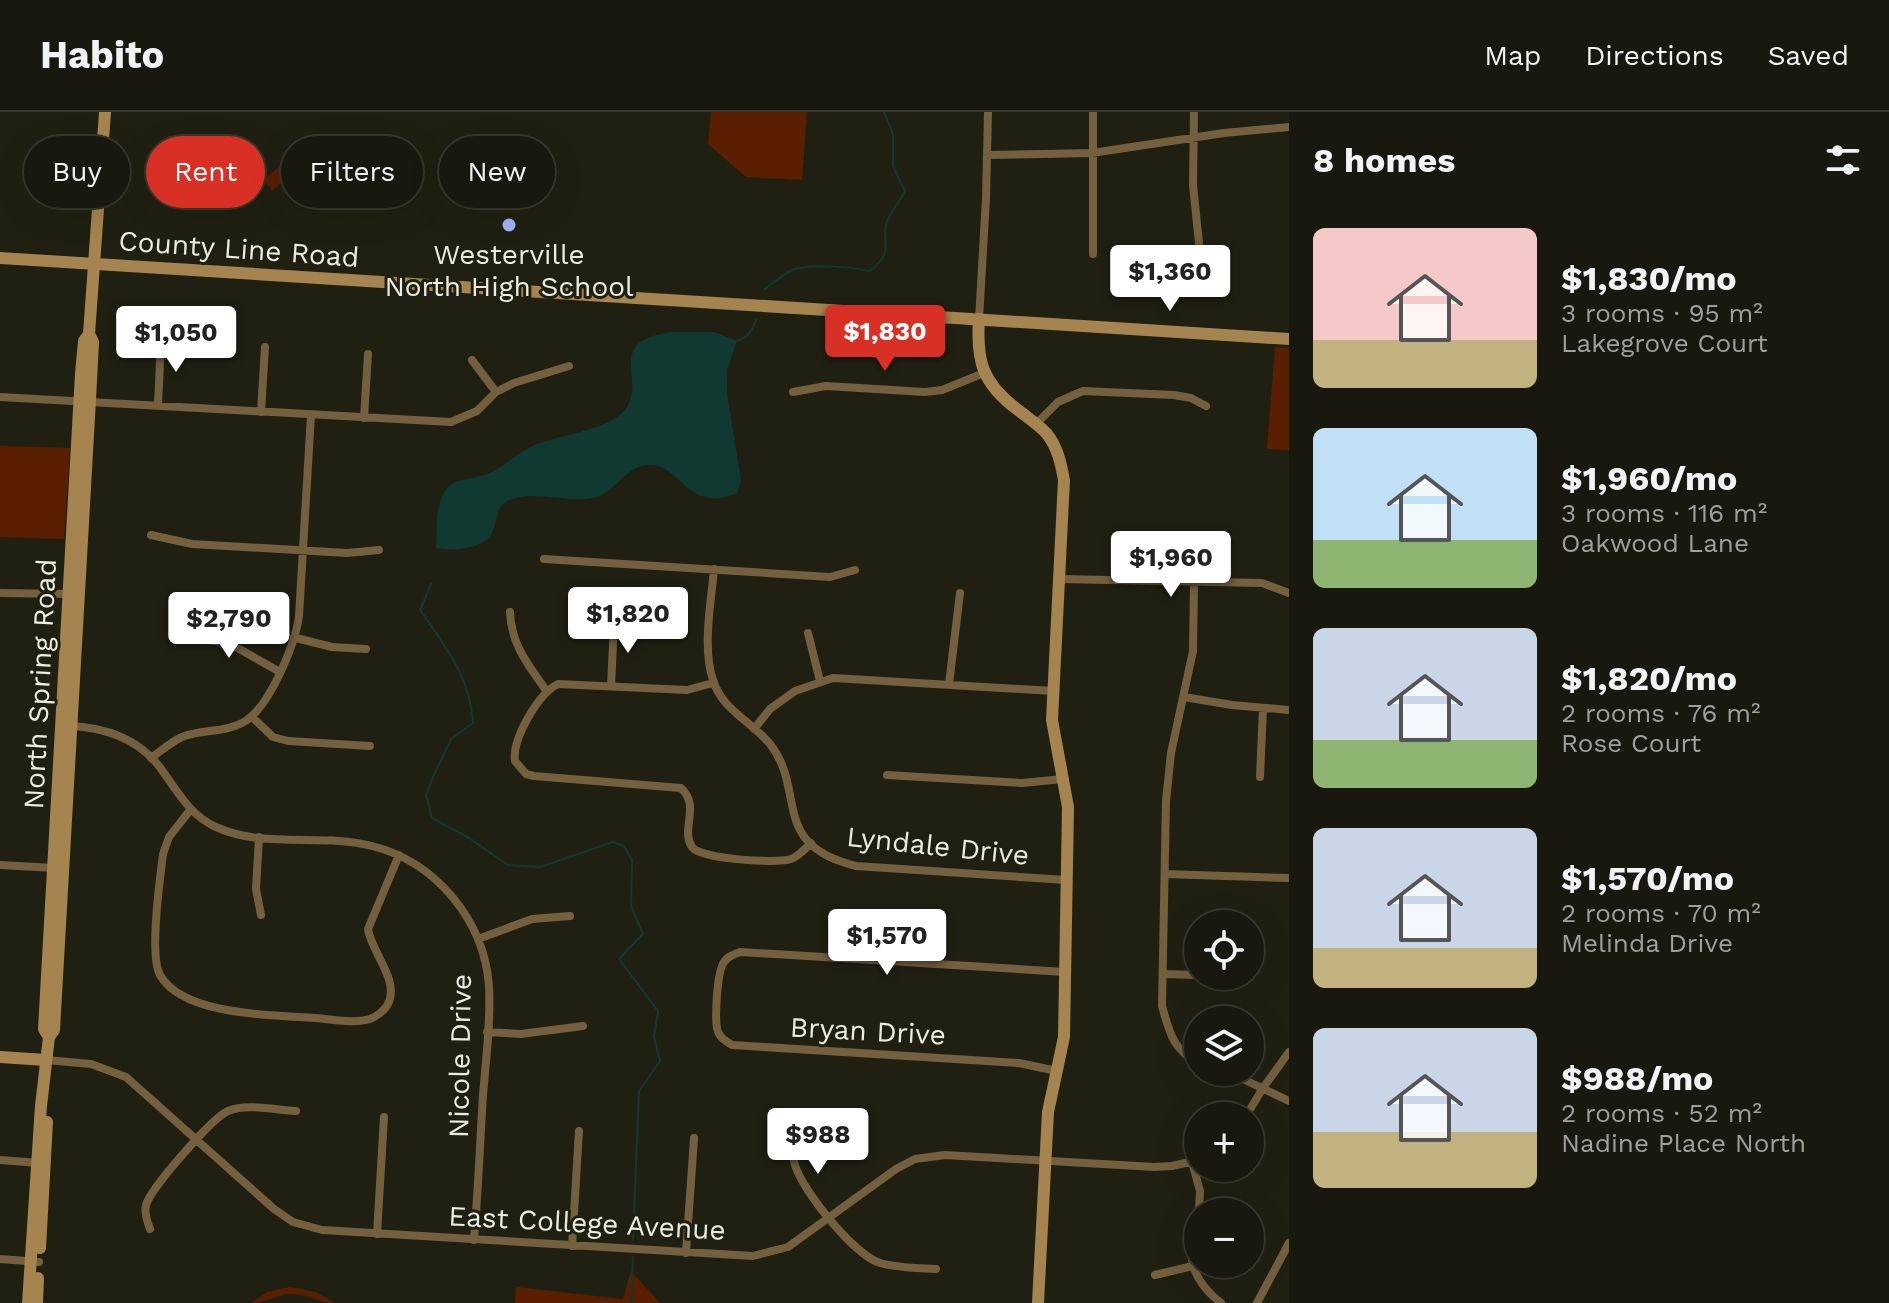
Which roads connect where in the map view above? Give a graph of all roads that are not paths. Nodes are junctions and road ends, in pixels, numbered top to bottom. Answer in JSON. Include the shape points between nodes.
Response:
{"nodes":[{"id":1,"x":105,"y":112,"type":"edge"},
{"id":2,"x":988,"y":112,"type":"edge"},
{"id":3,"x":1093,"y":112,"type":"edge"},
{"id":4,"x":1194,"y":112,"type":"edge"},
{"id":5,"x":1289,"y":127,"type":"edge"},
{"id":6,"x":1193,"y":139,"type":"junction"},
{"id":7,"x":1092,"y":153,"type":"junction"},
{"id":8,"x":987,"y":155,"type":"junction"},
{"id":9,"x":1093,"y":254,"type":"dead end"},
{"id":10,"x":0,"y":258,"type":"edge"},
{"id":11,"x":1201,"y":262,"type":"dead end"},
{"id":12,"x":95,"y":264,"type":"junction"},
{"id":13,"x":979,"y":319,"type":"junction"},
{"id":14,"x":1289,"y":339,"type":"edge"},
{"id":15,"x":161,"y":341,"type":"dead end"},
{"id":16,"x":265,"y":347,"type":"dead end"},
{"id":17,"x":368,"y":354,"type":"dead end"},
{"id":18,"x":472,"y":360,"type":"dead end"},
{"id":19,"x":569,"y":366,"type":"dead end"},
{"id":20,"x":984,"y":373,"type":"junction"},
{"id":21,"x":496,"y":392,"type":"junction"},
{"id":22,"x":793,"y":392,"type":"dead end"},
{"id":23,"x":0,"y":397,"type":"edge"},
{"id":24,"x":86,"y":400,"type":"junction"},
{"id":25,"x":158,"y":405,"type":"junction"},
{"id":26,"x":1206,"y":406,"type":"dead end"},
{"id":27,"x":261,"y":412,"type":"junction"},
{"id":28,"x":311,"y":415,"type":"junction"},
{"id":29,"x":364,"y":418,"type":"junction"},
{"id":30,"x":1036,"y":424,"type":"junction"},
{"id":31,"x":151,"y":535,"type":"dead end"},
{"id":32,"x":302,"y":550,"type":"junction"},
{"id":33,"x":379,"y":550,"type":"dead end"},
{"id":34,"x":544,"y":559,"type":"dead end"},
{"id":35,"x":714,"y":569,"type":"junction"},
{"id":36,"x":855,"y":570,"type":"dead end"},
{"id":37,"x":1059,"y":579,"type":"junction"},
{"id":38,"x":1194,"y":583,"type":"junction"},
{"id":39,"x":0,"y":593,"type":"edge"},
{"id":40,"x":960,"y":593,"type":"dead end"},
{"id":41,"x":1289,"y":593,"type":"edge"},
{"id":42,"x":74,"y":594,"type":"junction"},
{"id":43,"x":510,"y":612,"type":"dead end"},
{"id":44,"x":614,"y":624,"type":"dead end"},
{"id":45,"x":808,"y":633,"type":"dead end"},
{"id":46,"x":180,"y":638,"type":"dead end"},
{"id":47,"x":296,"y":638,"type":"junction"},
{"id":48,"x":366,"y":649,"type":"dead end"},
{"id":49,"x":280,"y":672,"type":"junction"},
{"id":50,"x":820,"y":681,"type":"junction"},
{"id":51,"x":713,"y":683,"type":"junction"},
{"id":52,"x":949,"y":684,"type":"junction"},
{"id":53,"x":611,"y":686,"type":"junction"},
{"id":54,"x":546,"y":690,"type":"junction"},
{"id":55,"x":1053,"y":691,"type":"junction"},
{"id":56,"x":1184,"y":697,"type":"junction"},
{"id":57,"x":1263,"y":708,"type":"junction"},
{"id":58,"x":1289,"y":710,"type":"edge"},
{"id":59,"x":252,"y":717,"type":"junction"},
{"id":60,"x":66,"y":726,"type":"junction"},
{"id":61,"x":754,"y":729,"type":"junction"},
{"id":62,"x":370,"y":746,"type":"dead end"},
{"id":63,"x":151,"y":758,"type":"junction"},
{"id":64,"x":887,"y":775,"type":"dead end"},
{"id":65,"x":1260,"y":777,"type":"dead end"},
{"id":66,"x":1063,"y":779,"type":"junction"},
{"id":67,"x":191,"y":809,"type":"junction"},
{"id":68,"x":259,"y":837,"type":"junction"},
{"id":69,"x":811,"y":843,"type":"junction"},
{"id":70,"x":399,"y":855,"type":"junction"},
{"id":71,"x":0,"y":865,"type":"edge"},
{"id":72,"x":58,"y":868,"type":"junction"},
{"id":73,"x":1165,"y":874,"type":"junction"},
{"id":74,"x":1289,"y":878,"type":"edge"},
{"id":75,"x":1066,"y":880,"type":"junction"},
{"id":76,"x":261,"y":915,"type":"dead end"},
{"id":77,"x":570,"y":916,"type":"dead end"},
{"id":78,"x":478,"y":939,"type":"junction"},
{"id":79,"x":1065,"y":972,"type":"junction"},
{"id":80,"x":1163,"y":974,"type":"junction"},
{"id":81,"x":1184,"y":975,"type":"edge"},
{"id":82,"x":583,"y":1026,"type":"dead end"},
{"id":83,"x":487,"y":1032,"type":"junction"},
{"id":84,"x":1289,"y":1052,"type":"edge"},
{"id":85,"x":1184,"y":1054,"type":"edge"},
{"id":86,"x":0,"y":1057,"type":"edge"},
{"id":87,"x":46,"y":1060,"type":"junction"},
{"id":88,"x":1057,"y":1071,"type":"junction"},
{"id":89,"x":1259,"y":1086,"type":"edge"},
{"id":90,"x":1263,"y":1088,"type":"junction"},
{"id":91,"x":1289,"y":1101,"type":"edge"},
{"id":92,"x":1254,"y":1102,"type":"edge"},
{"id":93,"x":296,"y":1111,"type":"dead end"},
{"id":94,"x":384,"y":1117,"type":"dead end"},
{"id":95,"x":579,"y":1131,"type":"dead end"},
{"id":96,"x":694,"y":1138,"type":"dead end"},
{"id":97,"x":792,"y":1139,"type":"dead end"},
{"id":98,"x":197,"y":1140,"type":"junction"},
{"id":99,"x":0,"y":1160,"type":"edge"},
{"id":100,"x":1046,"y":1161,"type":"junction"},
{"id":101,"x":41,"y":1163,"type":"junction"},
{"id":102,"x":1184,"y":1163,"type":"edge"},
{"id":103,"x":830,"y":1218,"type":"junction"},
{"id":104,"x":150,"y":1229,"type":"dead end"},
{"id":105,"x":377,"y":1234,"type":"junction"},
{"id":106,"x":474,"y":1240,"type":"junction"},
{"id":107,"x":1289,"y":1243,"type":"edge"},
{"id":108,"x":572,"y":1246,"type":"junction"},
{"id":109,"x":686,"y":1253,"type":"junction"},
{"id":110,"x":0,"y":1259,"type":"edge"},
{"id":111,"x":35,"y":1262,"type":"junction"},
{"id":112,"x":1184,"y":1268,"type":"edge"},
{"id":113,"x":936,"y":1269,"type":"dead end"},
{"id":114,"x":1155,"y":1275,"type":"dead end"},
{"id":115,"x":1199,"y":1278,"type":"edge"},
{"id":116,"x":28,"y":1303,"type":"edge"},
{"id":117,"x":37,"y":1303,"type":"edge"},
{"id":118,"x":1038,"y":1303,"type":"edge"},
{"id":119,"x":1221,"y":1303,"type":"edge"},
{"id":120,"x":1257,"y":1303,"type":"edge"}],
"edges":[{"from":1,"to":12,"type":"main road","name":"North Spring Road"},
{"from":2,"to":8,"type":"street"},
{"from":3,"to":7,"type":"street"},
{"from":4,"to":6,"type":"street"},
{"from":5,"to":6,"type":"street"},
{"from":6,"to":7,"type":"street"},
{"from":6,"to":11,"type":"street"},
{"from":7,"to":8,"type":"street"},
{"from":7,"to":9,"type":"street"},
{"from":8,"to":13,"type":"street"},
{"from":10,"to":12,"type":"main road","name":"County Line Road"},
{"from":12,"to":13,"type":"main road","name":"County Line Road"},
{"from":12,"to":24,"type":"main road","name":"North Spring Road"},
{"from":13,"to":14,"type":"main road","name":"County Line Road"},
{"from":13,"to":20,"type":"main road"},
{"from":15,"to":25,"type":"street"},
{"from":16,"to":27,"type":"street"},
{"from":17,"to":29,"type":"street"},
{"from":18,"to":21,"type":"street"},
{"from":19,"to":21,"type":"street"},
{"from":20,"to":22,"type":"street","via":[[925,392],[826,386]]},
{"from":20,"to":30,"type":"main road","via":[[996,393]]},
{"from":21,"to":29,"type":"street","via":[[477,411],[451,422]]},
{"from":23,"to":24,"type":"street"},
{"from":24,"to":25,"type":"street"},
{"from":24,"to":42,"type":"main road","name":"North Spring Road"},
{"from":25,"to":27,"type":"street"},
{"from":26,"to":30,"type":"street","via":[[1174,395],[1083,391],[1058,402]]},
{"from":27,"to":28,"type":"street"},
{"from":28,"to":29,"type":"street"},
{"from":28,"to":32,"type":"street"},
{"from":30,"to":37,"type":"main road","via":[[1057,450],[1064,480]]},
{"from":31,"to":32,"type":"street","via":[[192,544]]},
{"from":32,"to":33,"type":"street"},
{"from":32,"to":47,"type":"street"},
{"from":34,"to":35,"type":"street"},
{"from":35,"to":36,"type":"street","via":[[830,577]]},
{"from":35,"to":51,"type":"street","via":[[709,647]]},
{"from":37,"to":38,"type":"street"},
{"from":37,"to":55,"type":"main road"},
{"from":38,"to":41,"type":"street","via":[[1262,583]]},
{"from":38,"to":56,"type":"street","via":[[1193,651]]},
{"from":39,"to":42,"type":"street"},
{"from":40,"to":52,"type":"street"},
{"from":42,"to":60,"type":"main road","name":"North Spring Road"},
{"from":43,"to":54,"type":"street","via":[[517,648]]},
{"from":44,"to":53,"type":"street"},
{"from":45,"to":50,"type":"street"},
{"from":46,"to":49,"type":"street","via":[[227,642]]},
{"from":47,"to":48,"type":"street"},
{"from":47,"to":49,"type":"street"},
{"from":49,"to":59,"type":"street"},
{"from":50,"to":52,"type":"street"},
{"from":50,"to":61,"type":"street","via":[[770,709]]},
{"from":51,"to":53,"type":"street","via":[[687,690]]},
{"from":51,"to":61,"type":"street","via":[[723,702]]},
{"from":52,"to":55,"type":"street"},
{"from":53,"to":54,"type":"street","via":[[558,684]]},
{"from":54,"to":69,"type":"street","via":[[516,742],[515,761],[526,774],[681,788],[691,804],[690,845],[714,857],[788,860]]},
{"from":55,"to":66,"type":"main road"},
{"from":56,"to":57,"type":"street"},
{"from":56,"to":73,"type":"street","via":[[1166,801]]},
{"from":57,"to":58,"type":"street"},
{"from":57,"to":65,"type":"street"},
{"from":59,"to":62,"type":"street","via":[[273,737],[288,741]]},
{"from":59,"to":63,"type":"street","via":[[221,731],[180,737]]},
{"from":60,"to":63,"type":"street","name":"Nicole Drive","via":[[120,735]]},
{"from":60,"to":72,"type":"main road","name":"North Spring Road"},
{"from":61,"to":69,"type":"street","via":[[776,753],[794,818]]},
{"from":63,"to":67,"type":"street","name":"Nicole Drive"},
{"from":64,"to":66,"type":"street","via":[[1022,783]]},
{"from":66,"to":75,"type":"main road","via":[[1068,807]]},
{"from":67,"to":68,"type":"street","name":"Nicole Drive","via":[[217,827]]},
{"from":67,"to":70,"type":"street","via":[[163,854],[156,965],[178,992],[241,1013],[356,1021],[377,1016],[391,990],[368,929]]},
{"from":68,"to":70,"type":"street","name":"Nicole Drive","via":[[358,843]]},
{"from":68,"to":76,"type":"street","via":[[256,889]]},
{"from":69,"to":75,"type":"street","name":"Lyndale Drive","via":[[856,866]]},
{"from":70,"to":78,"type":"street","name":"Nicole Drive","via":[[440,883]]},
{"from":71,"to":72,"type":"street"},
{"from":72,"to":87,"type":"main road","name":"North Spring Road","via":[[54,1030]]},
{"from":73,"to":74,"type":"street"},
{"from":73,"to":80,"type":"street"},
{"from":75,"to":79,"type":"main road"},
{"from":77,"to":78,"type":"street","via":[[532,919]]},
{"from":78,"to":83,"type":"street","name":"Nicole Drive","via":[[489,987]]},
{"from":79,"to":88,"type":"main road","via":[[1064,1037]]},
{"from":79,"to":88,"type":"street","name":"Bryan Drive","via":[[740,952],[721,965],[718,996],[718,1033],[732,1045],[1019,1063]]},
{"from":80,"to":81,"type":"street"},
{"from":80,"to":85,"type":"street","via":[[1162,1006],[1171,1039]]},
{"from":82,"to":83,"type":"street","via":[[521,1034]]},
{"from":83,"to":106,"type":"street","name":"Nicole Drive"},
{"from":84,"to":90,"type":"street"},
{"from":86,"to":87,"type":"main road","name":"East College Avenue"},
{"from":87,"to":98,"type":"street","name":"East College Avenue","via":[[91,1064],[126,1077]]},
{"from":87,"to":101,"type":"main road","name":"North Spring Road"},
{"from":88,"to":100,"type":"main road","via":[[1049,1103]]},
{"from":89,"to":90,"type":"street"},
{"from":90,"to":91,"type":"street"},
{"from":90,"to":92,"type":"street"},
{"from":93,"to":98,"type":"street","via":[[228,1111]]},
{"from":94,"to":105,"type":"street"},
{"from":95,"to":108,"type":"street"},
{"from":96,"to":109,"type":"street"},
{"from":97,"to":103,"type":"street","via":[[795,1165]]},
{"from":98,"to":104,"type":"street","via":[[157,1184],[146,1205]]},
{"from":98,"to":105,"type":"street","name":"East College Avenue","via":[[293,1222]]},
{"from":99,"to":101,"type":"street"},
{"from":100,"to":102,"type":"street","name":"East College Avenue","via":[[1154,1167]]},
{"from":100,"to":103,"type":"street","name":"East College Avenue","via":[[945,1155],[915,1159]]},
{"from":100,"to":118,"type":"main road"},
{"from":101,"to":111,"type":"main road","name":"North Spring Road"},
{"from":103,"to":109,"type":"street","name":"East College Avenue","via":[[803,1239],[772,1253]]},
{"from":103,"to":113,"type":"street","via":[[870,1259]]},
{"from":105,"to":106,"type":"street","name":"East College Avenue"},
{"from":106,"to":108,"type":"street","name":"East College Avenue"},
{"from":107,"to":120,"type":"street"},
{"from":108,"to":109,"type":"street","name":"East College Avenue"},
{"from":110,"to":111,"type":"street"},
{"from":111,"to":116,"type":"main road"},
{"from":111,"to":117,"type":"main road"},
{"from":112,"to":114,"type":"street"},
{"from":115,"to":119,"type":"street"}]}
